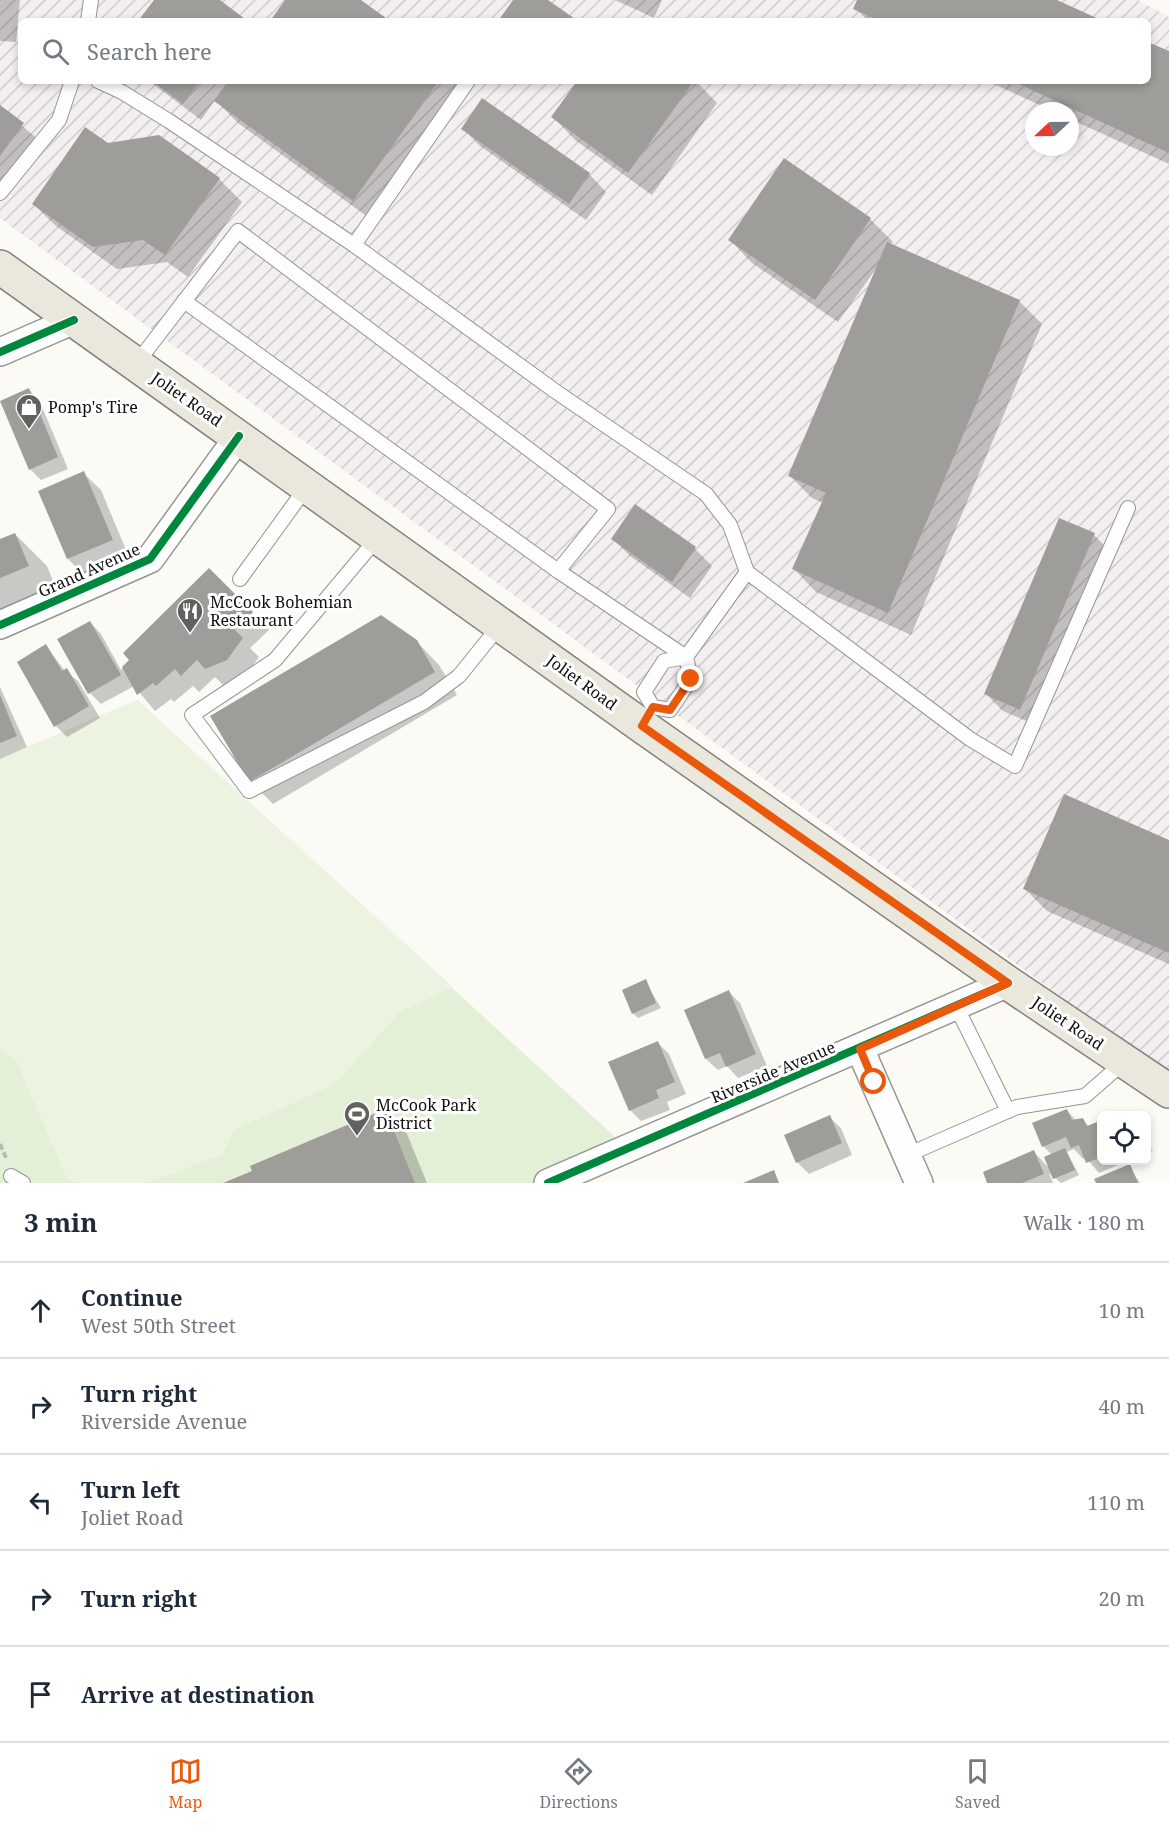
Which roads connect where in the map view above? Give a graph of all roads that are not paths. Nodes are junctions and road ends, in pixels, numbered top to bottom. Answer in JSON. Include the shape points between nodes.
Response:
{"nodes":[{"id":1,"x":91,"y":0,"type":"edge"},
{"id":2,"x":88,"y":18,"type":"edge"},
{"id":3,"x":71,"y":84,"type":"edge"},
{"id":4,"x":105,"y":84,"type":"edge"},
{"id":5,"x":466,"y":84,"type":"edge"},
{"id":6,"x":0,"y":193,"type":"edge"},
{"id":7,"x":354,"y":244,"type":"junction"},
{"id":8,"x":0,"y":267,"type":"edge"},
{"id":9,"x":184,"y":302,"type":"junction"},
{"id":10,"x":74,"y":320,"type":"junction"},
{"id":11,"x":0,"y":352,"type":"edge"},
{"id":12,"x":136,"y":364,"type":"junction"},
{"id":13,"x":239,"y":436,"type":"junction"},
{"id":14,"x":308,"y":485,"type":"junction"},
{"id":15,"x":1128,"y":508,"type":"dead end"},
{"id":16,"x":379,"y":536,"type":"junction"},
{"id":17,"x":558,"y":571,"type":"junction"},
{"id":18,"x":747,"y":572,"type":"junction"},
{"id":19,"x":240,"y":579,"type":"dead end"},
{"id":20,"x":501,"y":624,"type":"junction"},
{"id":21,"x":0,"y":625,"type":"edge"},
{"id":22,"x":686,"y":657,"type":"junction"},
{"id":23,"x":647,"y":716,"type":"junction"},
{"id":24,"x":1008,"y":983,"type":"junction"},
{"id":25,"x":956,"y":1006,"type":"junction"},
{"id":26,"x":860,"y":1049,"type":"junction"},
{"id":27,"x":1125,"y":1061,"type":"junction"},
{"id":28,"x":1169,"y":1091,"type":"edge"},
{"id":29,"x":1008,"y":1111,"type":"junction"},
{"id":30,"x":907,"y":1155,"type":"junction"},
{"id":31,"x":548,"y":1183,"type":"edge"},
{"id":32,"x":919,"y":1183,"type":"edge"}],
"edges":[{"from":1,"to":2,"type":"lane"},
{"from":3,"to":6,"type":"lane","via":[[59,120]]},
{"from":4,"to":7,"type":"lane","via":[[169,121]]},
{"from":5,"to":7,"type":"lane"},
{"from":7,"to":18,"type":"lane","via":[[555,391],[706,494],[730,525]]},
{"from":8,"to":10,"type":"main road","name":"Joliet Road"},
{"from":9,"to":12,"type":"lane"},
{"from":9,"to":17,"type":"lane"},
{"from":9,"to":17,"type":"lane","via":[[238,231],[608,509]]},
{"from":10,"to":11,"type":"street"},
{"from":10,"to":12,"type":"main road","name":"Joliet Road"},
{"from":12,"to":13,"type":"main road","name":"Joliet Road"},
{"from":13,"to":14,"type":"main road","name":"Joliet Road"},
{"from":13,"to":21,"type":"street","name":"Grand Avenue","via":[[150,559]]},
{"from":14,"to":16,"type":"main road","name":"Joliet Road"},
{"from":14,"to":19,"type":"lane"},
{"from":15,"to":18,"type":"lane","via":[[1015,766],[970,739]]},
{"from":16,"to":20,"type":"main road","name":"Joliet Road"},
{"from":16,"to":20,"type":"lane","via":[[275,660],[192,715],[249,791],[424,702],[459,676]]},
{"from":17,"to":22,"type":"lane"},
{"from":18,"to":22,"type":"lane"},
{"from":20,"to":23,"type":"main road","name":"Joliet Road"},
{"from":22,"to":23,"type":"lane","via":[[664,661],[644,692]]},
{"from":22,"to":23,"type":"lane","via":[[691,679],[670,710]]},
{"from":23,"to":24,"type":"main road","name":"Joliet Road"},
{"from":24,"to":25,"type":"street","name":"Riverside Avenue"},
{"from":24,"to":27,"type":"main road","name":"Joliet Road"},
{"from":25,"to":26,"type":"street","name":"Riverside Avenue"},
{"from":25,"to":29,"type":"lane"},
{"from":26,"to":30,"type":"street"},
{"from":26,"to":31,"type":"street","name":"Riverside Avenue"},
{"from":27,"to":28,"type":"main road","name":"Joliet Road"},
{"from":27,"to":29,"type":"lane","via":[[1085,1096]]},
{"from":29,"to":30,"type":"lane"},
{"from":30,"to":32,"type":"street"}]}
